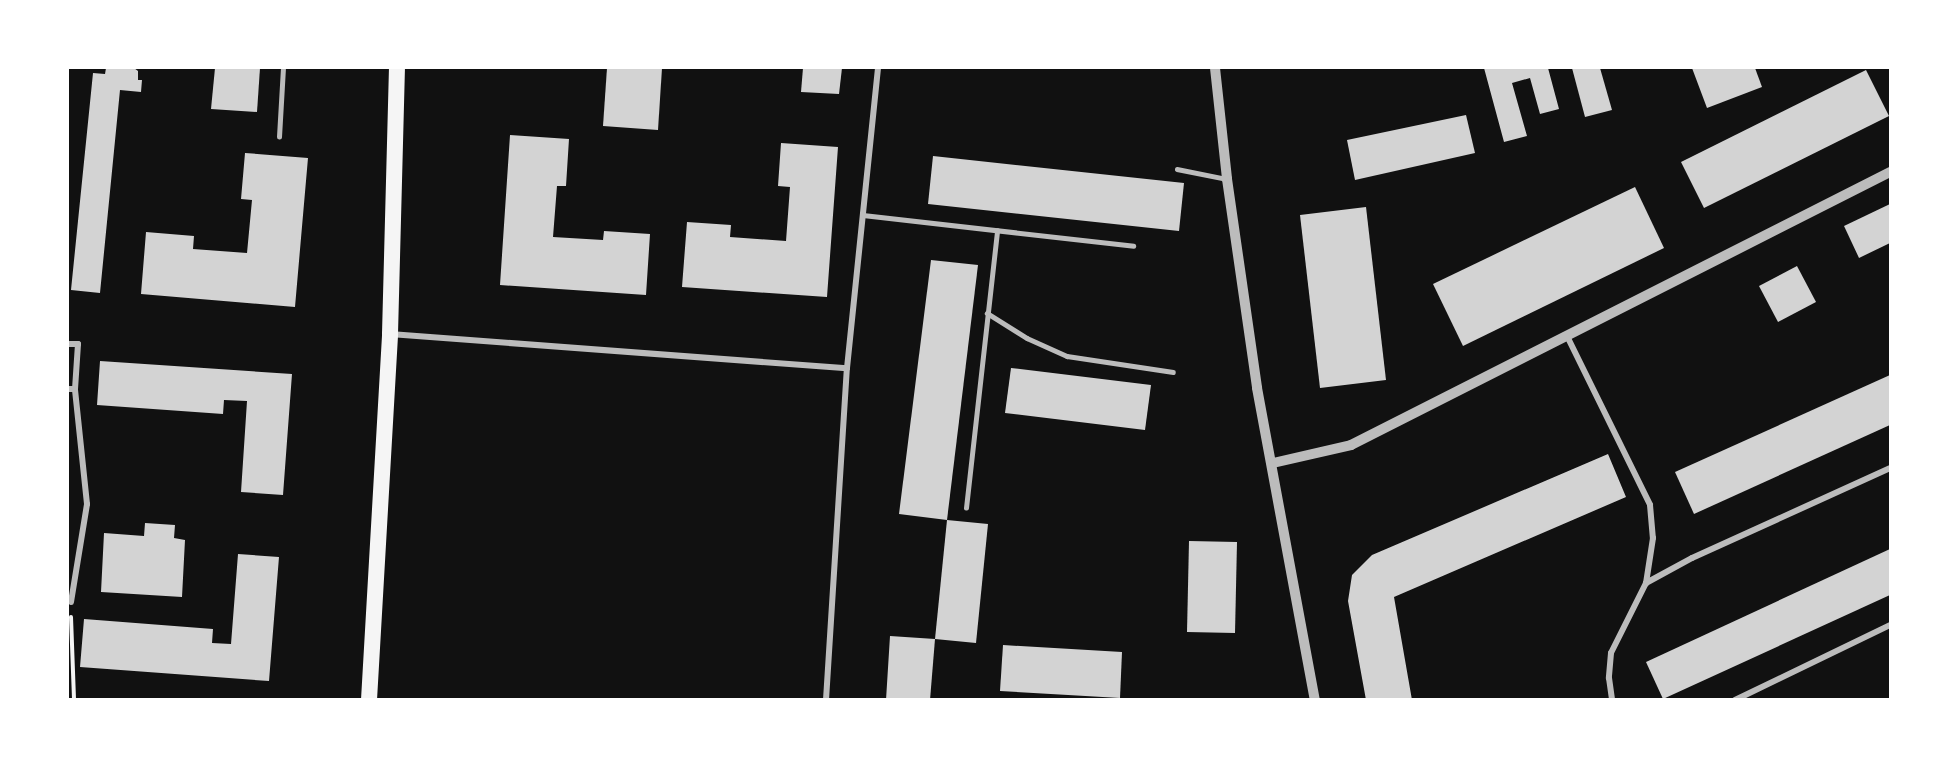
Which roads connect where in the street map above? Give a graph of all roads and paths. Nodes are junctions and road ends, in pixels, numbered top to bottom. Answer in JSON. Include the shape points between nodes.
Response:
{"nodes":[{"id":1,"x":283,"y":68,"type":"edge"},
{"id":2,"x":397,"y":68,"type":"edge"},
{"id":3,"x":878,"y":68,"type":"edge"},
{"id":4,"x":1215,"y":68,"type":"edge"},
{"id":5,"x":279,"y":137,"type":"dead end"},
{"id":6,"x":1177,"y":169,"type":"dead end"},
{"id":7,"x":1890,"y":172,"type":"edge"},
{"id":8,"x":1227,"y":179,"type":"junction"},
{"id":9,"x":863,"y":214,"type":"junction"},
{"id":10,"x":997,"y":231,"type":"junction"},
{"id":11,"x":1133,"y":246,"type":"dead end"},
{"id":12,"x":987,"y":313,"type":"junction"},
{"id":13,"x":390,"y":334,"type":"junction"},
{"id":14,"x":1567,"y":336,"type":"junction"},
{"id":15,"x":68,"y":344,"type":"edge"},
{"id":16,"x":847,"y":368,"type":"junction"},
{"id":17,"x":1173,"y":372,"type":"dead end"},
{"id":18,"x":68,"y":389,"type":"edge"},
{"id":19,"x":75,"y":389,"type":"junction"},
{"id":20,"x":1273,"y":463,"type":"junction"},
{"id":21,"x":1890,"y":468,"type":"edge"},
{"id":22,"x":966,"y":508,"type":"dead end"},
{"id":23,"x":1646,"y":583,"type":"junction"},
{"id":24,"x":71,"y":602,"type":"joint"},
{"id":25,"x":1890,"y":625,"type":"edge"},
{"id":26,"x":74,"y":699,"type":"edge"},
{"id":27,"x":369,"y":699,"type":"edge"},
{"id":28,"x":826,"y":699,"type":"edge"},
{"id":29,"x":1316,"y":699,"type":"edge"},
{"id":30,"x":1612,"y":699,"type":"edge"},
{"id":31,"x":1735,"y":699,"type":"edge"}],
"edges":[{"from":1,"to":5,"type":"lane"},
{"from":2,"to":13,"type":"highway"},
{"from":3,"to":9,"type":"street"},
{"from":4,"to":8,"type":"street"},
{"from":6,"to":8,"type":"lane"},
{"from":7,"to":14,"type":"street"},
{"from":8,"to":20,"type":"street","via":[[1257,388]]},
{"from":9,"to":10,"type":"lane"},
{"from":9,"to":16,"type":"street"},
{"from":10,"to":11,"type":"lane"},
{"from":10,"to":12,"type":"lane"},
{"from":12,"to":17,"type":"lane","via":[[1027,338],[1067,356]]},
{"from":12,"to":22,"type":"lane"},
{"from":13,"to":16,"type":"street"},
{"from":13,"to":27,"type":"highway"},
{"from":14,"to":20,"type":"street","via":[[1351,445]]},
{"from":14,"to":23,"type":"street","via":[[1650,505],[1653,538]]},
{"from":15,"to":19,"type":"street","via":[[78,344]]},
{"from":16,"to":28,"type":"street"},
{"from":18,"to":19,"type":"street"},
{"from":19,"to":24,"type":"street","via":[[87,504]]},
{"from":20,"to":29,"type":"street"},
{"from":21,"to":23,"type":"street","via":[[1692,558]]},
{"from":23,"to":30,"type":"street","via":[[1611,653]]},
{"from":24,"to":26,"type":"path"},
{"from":25,"to":31,"type":"street"}]}
